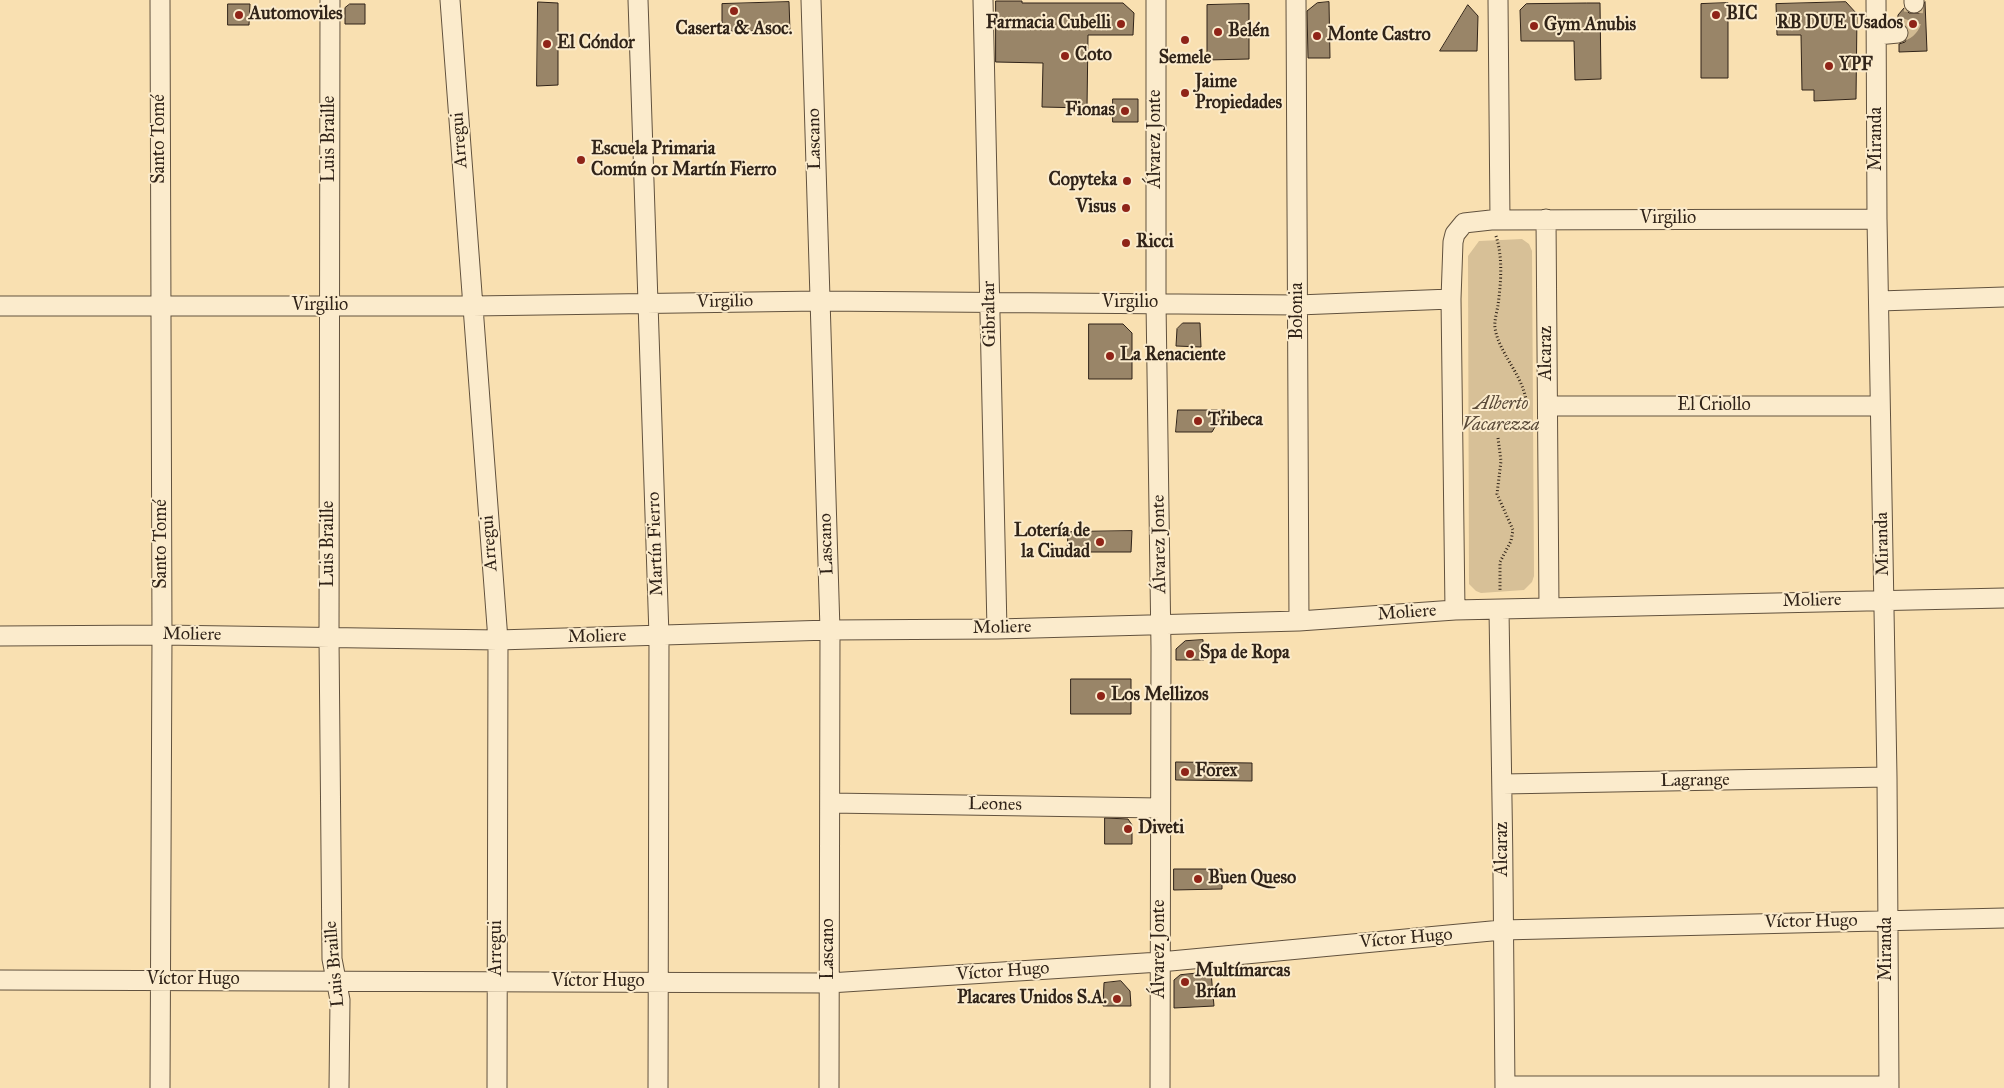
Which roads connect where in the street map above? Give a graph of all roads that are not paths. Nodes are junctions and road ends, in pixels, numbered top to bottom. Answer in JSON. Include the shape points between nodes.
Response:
{"nodes":[{"id":1,"x":160,"y":0,"type":"edge"},
{"id":2,"x":330,"y":0,"type":"edge"},
{"id":3,"x":450,"y":0,"type":"edge"},
{"id":4,"x":638,"y":0,"type":"edge"},
{"id":5,"x":811,"y":0,"type":"edge"},
{"id":6,"x":983,"y":0,"type":"edge"},
{"id":7,"x":1156,"y":0,"type":"edge"},
{"id":8,"x":1296,"y":0,"type":"edge"},
{"id":9,"x":1498,"y":0,"type":"edge"},
{"id":10,"x":1876,"y":0,"type":"edge"},
{"id":11,"x":1876,"y":34,"type":"junction"},
{"id":12,"x":1898,"y":34,"type":"dead end"},
{"id":13,"x":1546,"y":219,"type":"junction"},
{"id":14,"x":1877,"y":219,"type":"junction"},
{"id":15,"x":1496,"y":220,"type":"junction"},
{"id":16,"x":2004,"y":297,"type":"edge"},
{"id":17,"x":1451,"y":299,"type":"junction"},
{"id":18,"x":819,"y":301,"type":"junction"},
{"id":19,"x":1879,"y":301,"type":"junction"},
{"id":20,"x":989,"y":302,"type":"junction"},
{"id":21,"x":1156,"y":303,"type":"junction"},
{"id":22,"x":162,"y":304,"type":"junction"},
{"id":23,"x":648,"y":304,"type":"junction"},
{"id":24,"x":1298,"y":305,"type":"junction"},
{"id":25,"x":0,"y":306,"type":"edge"},
{"id":26,"x":329,"y":306,"type":"junction"},
{"id":27,"x":473,"y":306,"type":"junction"},
{"id":28,"x":1548,"y":406,"type":"junction"},
{"id":29,"x":1880,"y":406,"type":"junction"},
{"id":30,"x":2004,"y":598,"type":"edge"},
{"id":31,"x":1884,"y":599,"type":"junction"},
{"id":32,"x":1549,"y":607,"type":"junction"},
{"id":33,"x":1455,"y":610,"type":"junction"},
{"id":34,"x":1500,"y":610,"type":"junction"},
{"id":35,"x":1299,"y":621,"type":"junction"},
{"id":36,"x":1160,"y":624,"type":"junction"},
{"id":37,"x":996,"y":629,"type":"junction"},
{"id":38,"x":830,"y":630,"type":"junction"},
{"id":39,"x":162,"y":634,"type":"junction"},
{"id":40,"x":0,"y":636,"type":"edge"},
{"id":41,"x":659,"y":636,"type":"junction"},
{"id":42,"x":329,"y":638,"type":"junction"},
{"id":43,"x":498,"y":640,"type":"junction"},
{"id":44,"x":1887,"y":777,"type":"junction"},
{"id":45,"x":1503,"y":784,"type":"junction"},
{"id":46,"x":830,"y":803,"type":"junction"},
{"id":47,"x":1160,"y":808,"type":"junction"},
{"id":48,"x":2004,"y":918,"type":"edge"},
{"id":49,"x":1887,"y":920,"type":"junction"},
{"id":50,"x":1502,"y":930,"type":"junction"},
{"id":51,"x":1160,"y":962,"type":"junction"},
{"id":52,"x":0,"y":980,"type":"edge"},
{"id":53,"x":160,"y":980,"type":"junction"},
{"id":54,"x":335,"y":981,"type":"junction"},
{"id":55,"x":497,"y":981,"type":"junction"},
{"id":56,"x":659,"y":982,"type":"junction"},
{"id":57,"x":829,"y":983,"type":"junction"},
{"id":58,"x":1505,"y":1087,"type":"edge"},
{"id":59,"x":1890,"y":1087,"type":"edge"},
{"id":60,"x":160,"y":1088,"type":"edge"},
{"id":61,"x":339,"y":1088,"type":"edge"},
{"id":62,"x":497,"y":1088,"type":"edge"},
{"id":63,"x":658,"y":1088,"type":"edge"},
{"id":64,"x":829,"y":1088,"type":"edge"},
{"id":65,"x":1160,"y":1088,"type":"edge"}],
"edges":[{"from":1,"to":22,"type":"street","name":"Santo Tomé"},
{"from":2,"to":26,"type":"street","name":"Luis Braille"},
{"from":3,"to":27,"type":"street","name":"Arregui"},
{"from":4,"to":23,"type":"street","name":"Martín Fierro"},
{"from":5,"to":18,"type":"street","name":"Lascano"},
{"from":6,"to":20,"type":"street","name":"Gibraltar"},
{"from":7,"to":21,"type":"street","name":"Álvarez Jonte"},
{"from":8,"to":24,"type":"street","name":"Bolonia"},
{"from":9,"to":15,"type":"street"},
{"from":10,"to":11,"type":"street","name":"Miranda"},
{"from":11,"to":12,"type":"street"},
{"from":11,"to":14,"type":"street","name":"Miranda"},
{"from":13,"to":14,"type":"street","name":"Virgilio"},
{"from":13,"to":15,"type":"street","name":"Virgilio"},
{"from":13,"to":28,"type":"street","name":"Alcaraz"},
{"from":14,"to":19,"type":"street","name":"Miranda"},
{"from":15,"to":17,"type":"street","name":"Virgilio","via":[[1469,221],[1460,227],[1453,242]]},
{"from":16,"to":19,"type":"street"},
{"from":17,"to":24,"type":"street","name":"Virgilio"},
{"from":17,"to":33,"type":"street"},
{"from":18,"to":20,"type":"street","name":"Virgilio"},
{"from":18,"to":23,"type":"street","name":"Virgilio"},
{"from":18,"to":38,"type":"street","name":"Lascano"},
{"from":19,"to":29,"type":"street","name":"Miranda"},
{"from":20,"to":21,"type":"street","name":"Virgilio"},
{"from":20,"to":37,"type":"street","name":"Gibraltar"},
{"from":21,"to":24,"type":"street","name":"Virgilio"},
{"from":21,"to":36,"type":"street","name":"Álvarez Jonte"},
{"from":22,"to":25,"type":"street","name":"Virgilio"},
{"from":22,"to":26,"type":"street","name":"Virgilio"},
{"from":22,"to":39,"type":"street","name":"Santo Tomé"},
{"from":23,"to":27,"type":"street","name":"Virgilio"},
{"from":23,"to":41,"type":"street","name":"Martín Fierro"},
{"from":24,"to":35,"type":"street","name":"Bolonia"},
{"from":26,"to":27,"type":"street","name":"Virgilio"},
{"from":26,"to":42,"type":"street","name":"Luis Braille"},
{"from":27,"to":43,"type":"street","name":"Arregui"},
{"from":28,"to":29,"type":"street","name":"El Criollo"},
{"from":28,"to":32,"type":"street","name":"Alcaraz"},
{"from":29,"to":31,"type":"street","name":"Miranda"},
{"from":30,"to":31,"type":"street","name":"Moliere"},
{"from":31,"to":32,"type":"street","name":"Moliere"},
{"from":31,"to":44,"type":"street","name":"Miranda"},
{"from":32,"to":34,"type":"street","name":"Moliere"},
{"from":33,"to":34,"type":"street","name":"Moliere"},
{"from":33,"to":35,"type":"street","name":"Moliere"},
{"from":34,"to":45,"type":"street","name":"Alcaraz"},
{"from":35,"to":36,"type":"street","name":"Moliere"},
{"from":36,"to":37,"type":"street","name":"Moliere"},
{"from":36,"to":47,"type":"street","name":"Álvarez Jonte"},
{"from":37,"to":38,"type":"street","name":"Moliere"},
{"from":38,"to":41,"type":"street","name":"Moliere"},
{"from":38,"to":46,"type":"street","name":"Lascano"},
{"from":39,"to":40,"type":"street","name":"Moliere"},
{"from":39,"to":42,"type":"street","name":"Moliere"},
{"from":39,"to":53,"type":"street","name":"Santo Tomé"},
{"from":41,"to":43,"type":"street","name":"Moliere"},
{"from":41,"to":56,"type":"street","name":"Martín Fierro"},
{"from":42,"to":43,"type":"street","name":"Moliere"},
{"from":42,"to":54,"type":"street","name":"Luis Braille","via":[[332,959]]},
{"from":43,"to":55,"type":"street","name":"Arregui"},
{"from":44,"to":45,"type":"street","name":"Lagrange"},
{"from":44,"to":49,"type":"street","name":"Miranda"},
{"from":45,"to":50,"type":"street","name":"Alcaraz"},
{"from":46,"to":47,"type":"street","name":"Leones"},
{"from":46,"to":57,"type":"street","name":"Lascano"},
{"from":47,"to":51,"type":"street","name":"Álvarez Jonte"},
{"from":48,"to":49,"type":"street","name":"Víctor Hugo"},
{"from":49,"to":50,"type":"street","name":"Víctor Hugo"},
{"from":49,"to":59,"type":"street","name":"Miranda"},
{"from":50,"to":51,"type":"street","name":"Víctor Hugo"},
{"from":50,"to":58,"type":"street","name":"Alcaraz"},
{"from":51,"to":57,"type":"street","name":"Víctor Hugo"},
{"from":51,"to":65,"type":"street","name":"Álvarez Jonte"},
{"from":52,"to":53,"type":"street","name":"Víctor Hugo"},
{"from":53,"to":54,"type":"street","name":"Víctor Hugo"},
{"from":53,"to":60,"type":"street","name":"Santo Tomé"},
{"from":54,"to":55,"type":"street","name":"Víctor Hugo"},
{"from":54,"to":61,"type":"street","name":"Luis Braille","via":[[340,1000]]},
{"from":55,"to":56,"type":"street","name":"Víctor Hugo"},
{"from":55,"to":62,"type":"street","name":"Arregui"},
{"from":56,"to":57,"type":"street","name":"Víctor Hugo"},
{"from":56,"to":63,"type":"street","name":"Martín Fierro"},
{"from":57,"to":64,"type":"street","name":"Lascano"},
{"from":58,"to":59,"type":"street"}]}
